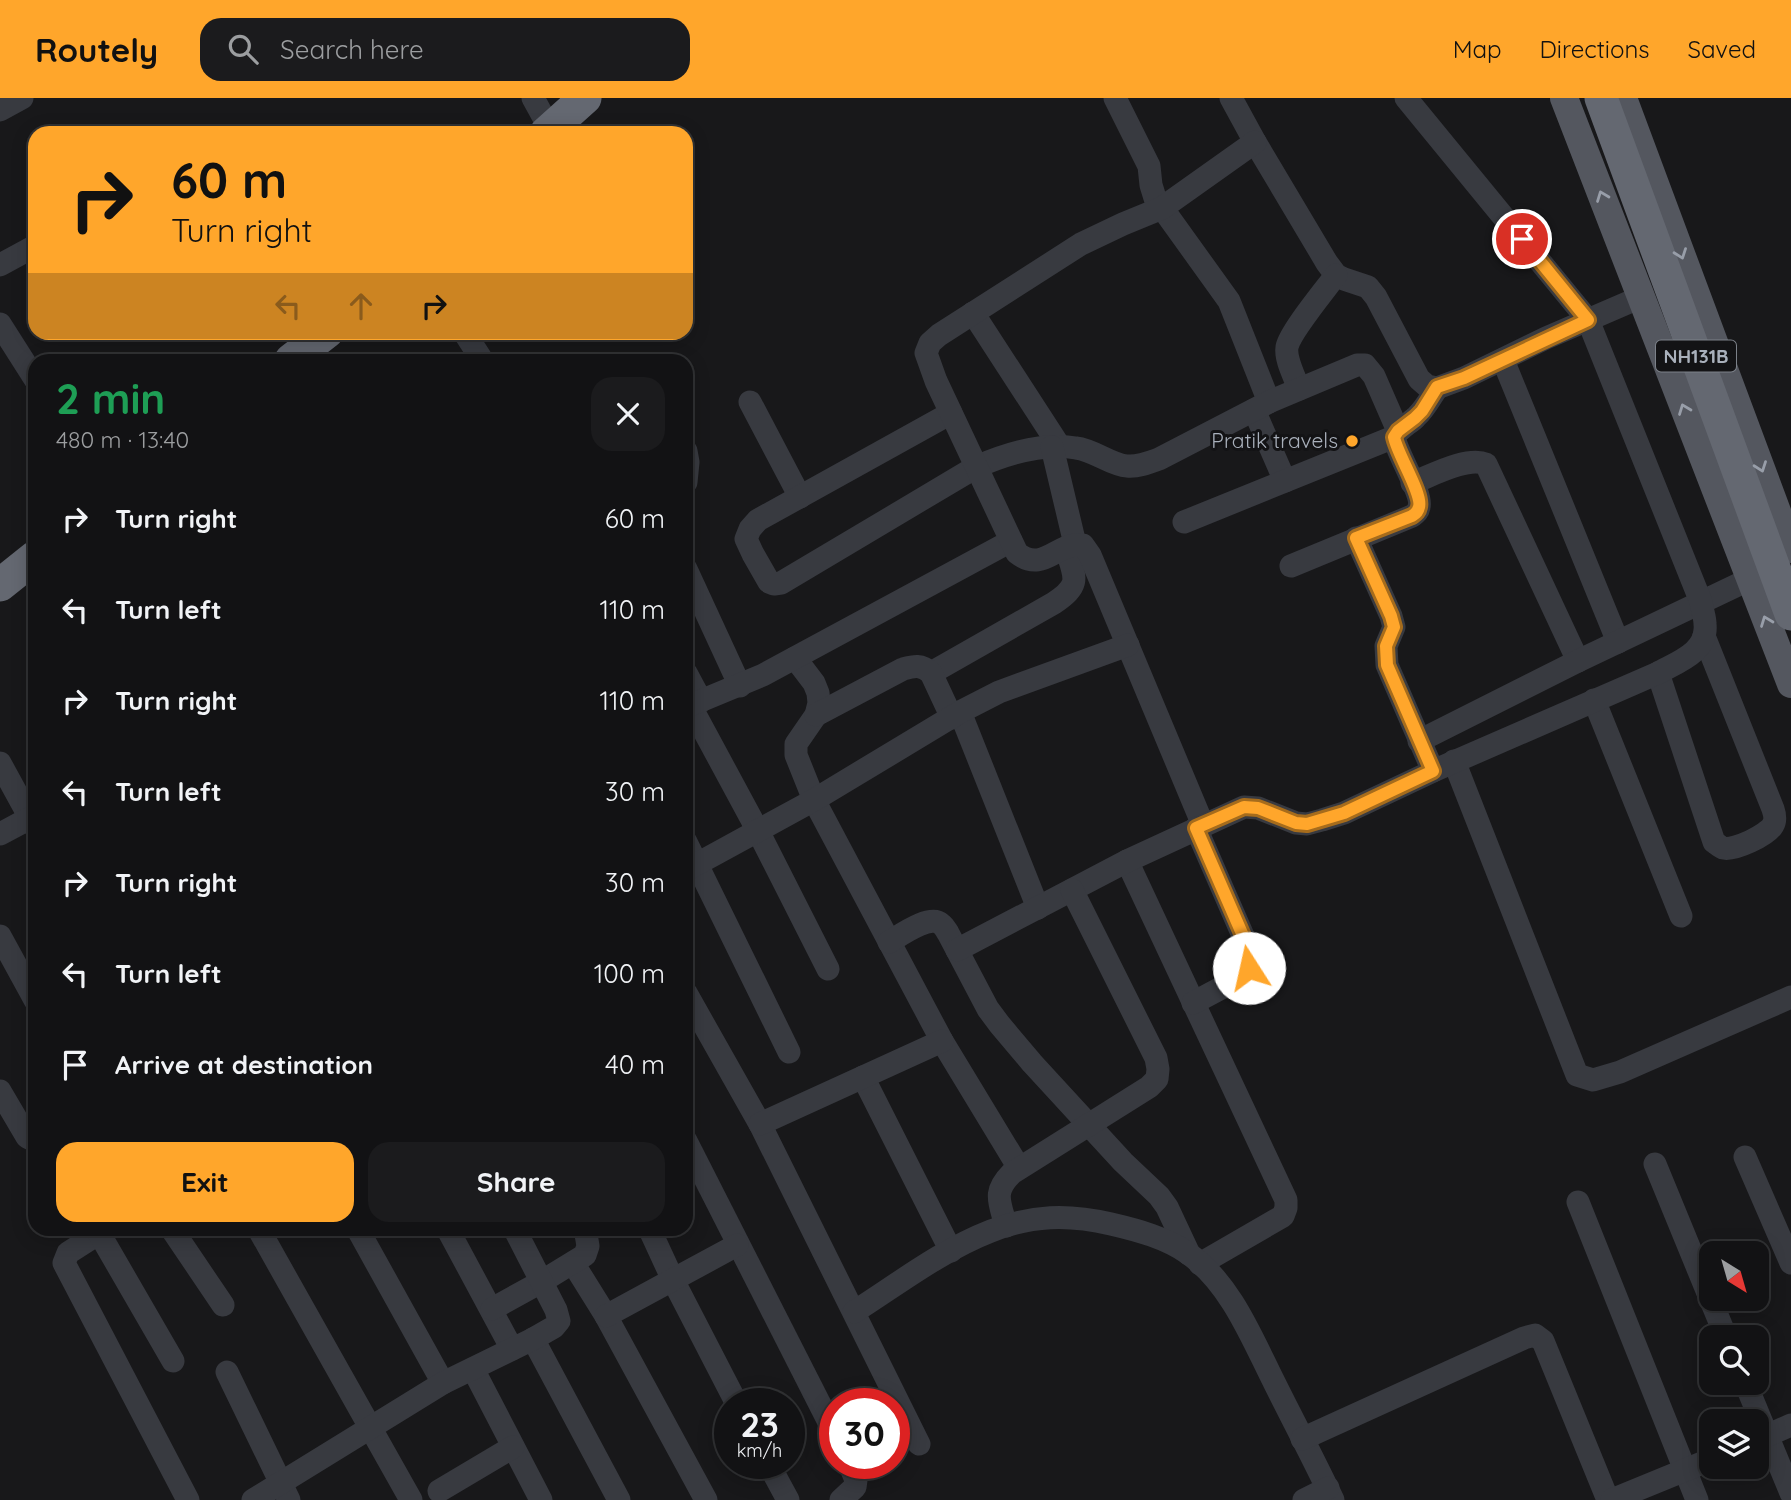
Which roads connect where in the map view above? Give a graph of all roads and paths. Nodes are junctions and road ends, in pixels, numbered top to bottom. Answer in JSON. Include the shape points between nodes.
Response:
{"nodes":[{"id":1,"x":22,"y":98,"type":"edge"},
{"id":2,"x":533,"y":98,"type":"edge"},
{"id":3,"x":585,"y":98,"type":"edge"},
{"id":4,"x":1115,"y":98,"type":"edge"},
{"id":5,"x":1231,"y":98,"type":"edge"},
{"id":6,"x":1406,"y":98,"type":"edge"},
{"id":7,"x":1564,"y":98,"type":"edge"},
{"id":8,"x":1601,"y":98,"type":"edge"},
{"id":9,"x":1623,"y":98,"type":"edge"},
{"id":10,"x":0,"y":110,"type":"edge"},
{"id":11,"x":546,"y":126,"type":"edge"},
{"id":12,"x":554,"y":126,"type":"edge"},
{"id":13,"x":1255,"y":142,"type":"junction"},
{"id":14,"x":1162,"y":208,"type":"junction"},
{"id":15,"x":28,"y":250,"type":"edge"},
{"id":16,"x":0,"y":265,"type":"edge"},
{"id":17,"x":1336,"y":275,"type":"junction"},
{"id":18,"x":1641,"y":298,"type":"junction"},
{"id":19,"x":973,"y":313,"type":"junction"},
{"id":20,"x":1588,"y":320,"type":"junction"},
{"id":21,"x":0,"y":324,"type":"edge"},
{"id":22,"x":317,"y":340,"type":"edge"},
{"id":23,"x":299,"y":354,"type":"edge"},
{"id":24,"x":1503,"y":360,"type":"junction"},
{"id":25,"x":28,"y":368,"type":"edge"},
{"id":26,"x":1437,"y":387,"type":"junction"},
{"id":27,"x":1299,"y":389,"type":"junction"},
{"id":28,"x":750,"y":402,"type":"dead end"},
{"id":29,"x":1261,"y":406,"type":"junction"},
{"id":30,"x":951,"y":413,"type":"junction"},
{"id":31,"x":1396,"y":434,"type":"junction"},
{"id":32,"x":1056,"y":447,"type":"junction"},
{"id":33,"x":976,"y":467,"type":"junction"},
{"id":34,"x":1285,"y":481,"type":"junction"},
{"id":35,"x":1412,"y":483,"type":"junction"},
{"id":36,"x":800,"y":496,"type":"junction"},
{"id":37,"x":1184,"y":522,"type":"dead end"},
{"id":38,"x":1356,"y":538,"type":"junction"},
{"id":39,"x":1011,"y":541,"type":"junction"},
{"id":40,"x":1070,"y":546,"type":"junction"},
{"id":41,"x":1791,"y":549,"type":"edge"},
{"id":42,"x":28,"y":563,"type":"edge"},
{"id":43,"x":1291,"y":566,"type":"dead end"},
{"id":44,"x":1750,"y":579,"type":"junction"},
{"id":45,"x":693,"y":584,"type":"edge"},
{"id":46,"x":0,"y":585,"type":"edge"},
{"id":47,"x":1701,"y":603,"type":"junction"},
{"id":48,"x":1791,"y":614,"type":"edge"},
{"id":49,"x":1704,"y":636,"type":"junction"},
{"id":50,"x":1618,"y":642,"type":"junction"},
{"id":51,"x":1128,"y":645,"type":"junction"},
{"id":52,"x":795,"y":658,"type":"junction"},
{"id":53,"x":1578,"y":661,"type":"junction"},
{"id":54,"x":931,"y":673,"type":"junction"},
{"id":55,"x":1658,"y":673,"type":"junction"},
{"id":56,"x":1791,"y":684,"type":"edge"},
{"id":57,"x":740,"y":686,"type":"junction"},
{"id":58,"x":1594,"y":701,"type":"junction"},
{"id":59,"x":693,"y":704,"type":"edge"},
{"id":60,"x":693,"y":706,"type":"edge"},
{"id":61,"x":816,"y":715,"type":"junction"},
{"id":62,"x":956,"y":715,"type":"junction"},
{"id":63,"x":1419,"y":741,"type":"junction"},
{"id":64,"x":1454,"y":761,"type":"junction"},
{"id":65,"x":0,"y":763,"type":"edge"},
{"id":66,"x":1433,"y":771,"type":"junction"},
{"id":67,"x":814,"y":800,"type":"junction"},
{"id":68,"x":28,"y":809,"type":"edge"},
{"id":69,"x":28,"y":816,"type":"edge"},
{"id":70,"x":1199,"y":827,"type":"junction"},
{"id":71,"x":758,"y":831,"type":"junction"},
{"id":72,"x":0,"y":834,"type":"edge"},
{"id":73,"x":1127,"y":861,"type":"junction"},
{"id":74,"x":693,"y":866,"type":"edge"},
{"id":75,"x":693,"y":869,"type":"edge"},
{"id":76,"x":1072,"y":890,"type":"junction"},
{"id":77,"x":1038,"y":908,"type":"junction"},
{"id":78,"x":1681,"y":916,"type":"dead end"},
{"id":79,"x":0,"y":936,"type":"edge"},
{"id":80,"x":889,"y":942,"type":"junction"},
{"id":81,"x":957,"y":950,"type":"junction"},
{"id":82,"x":828,"y":969,"type":"dead end"},
{"id":83,"x":28,"y":986,"type":"edge"},
{"id":84,"x":1791,"y":997,"type":"edge"},
{"id":85,"x":1194,"y":1003,"type":"junction"},
{"id":86,"x":693,"y":1005,"type":"edge"},
{"id":87,"x":943,"y":1041,"type":"junction"},
{"id":88,"x":789,"y":1052,"type":"dead end"},
{"id":89,"x":863,"y":1077,"type":"junction"},
{"id":90,"x":0,"y":1091,"type":"edge"},
{"id":91,"x":760,"y":1124,"type":"junction"},
{"id":92,"x":1089,"y":1125,"type":"junction"},
{"id":93,"x":28,"y":1138,"type":"edge"},
{"id":94,"x":693,"y":1155,"type":"edge"},
{"id":95,"x":1745,"y":1157,"type":"dead end"},
{"id":96,"x":1655,"y":1164,"type":"dead end"},
{"id":97,"x":1019,"y":1168,"type":"junction"},
{"id":98,"x":1578,"y":1202,"type":"dead end"},
{"id":99,"x":1006,"y":1226,"type":"junction"},
{"id":100,"x":95,"y":1236,"type":"edge"},
{"id":101,"x":106,"y":1236,"type":"edge"},
{"id":102,"x":176,"y":1236,"type":"edge"},
{"id":103,"x":263,"y":1236,"type":"edge"},
{"id":104,"x":361,"y":1236,"type":"edge"},
{"id":105,"x":451,"y":1236,"type":"edge"},
{"id":106,"x":518,"y":1236,"type":"edge"},
{"id":107,"x":586,"y":1236,"type":"edge"},
{"id":108,"x":653,"y":1236,"type":"edge"},
{"id":109,"x":737,"y":1245,"type":"junction"},
{"id":110,"x":951,"y":1251,"type":"junction"},
{"id":111,"x":1195,"y":1259,"type":"junction"},
{"id":112,"x":573,"y":1263,"type":"junction"},
{"id":113,"x":1791,"y":1263,"type":"edge"},
{"id":114,"x":673,"y":1280,"type":"junction"},
{"id":115,"x":541,"y":1282,"type":"junction"},
{"id":116,"x":223,"y":1305,"type":"dead end"},
{"id":117,"x":492,"y":1309,"type":"junction"},
{"id":118,"x":854,"y":1312,"type":"junction"},
{"id":119,"x":606,"y":1316,"type":"junction"},
{"id":120,"x":1721,"y":1325,"type":"edge"},
{"id":121,"x":533,"y":1339,"type":"junction"},
{"id":122,"x":512,"y":1349,"type":"junction"},
{"id":123,"x":173,"y":1361,"type":"dead end"},
{"id":124,"x":473,"y":1368,"type":"junction"},
{"id":125,"x":227,"y":1372,"type":"dead end"},
{"id":126,"x":443,"y":1383,"type":"junction"},
{"id":127,"x":729,"y":1388,"type":"edge"},
{"id":128,"x":819,"y":1403,"type":"edge"},
{"id":129,"x":1791,"y":1425,"type":"edge"},
{"id":130,"x":370,"y":1426,"type":"junction"},
{"id":131,"x":1769,"y":1434,"type":"edge"},
{"id":132,"x":1302,"y":1439,"type":"junction"},
{"id":133,"x":919,"y":1444,"type":"dead end"},
{"id":134,"x":513,"y":1447,"type":"junction"},
{"id":135,"x":1769,"y":1451,"type":"edge"},
{"id":136,"x":1699,"y":1464,"type":"edge"},
{"id":137,"x":1685,"y":1470,"type":"junction"},
{"id":138,"x":777,"y":1479,"type":"edge"},
{"id":139,"x":856,"y":1479,"type":"edge"},
{"id":140,"x":285,"y":1492,"type":"edge"},
{"id":141,"x":1791,"y":1493,"type":"edge"},
{"id":142,"x":1330,"y":1494,"type":"edge"},
{"id":143,"x":436,"y":1497,"type":"edge"},
{"id":144,"x":188,"y":1500,"type":"edge"},
{"id":145,"x":253,"y":1500,"type":"edge"},
{"id":146,"x":411,"y":1500,"type":"edge"},
{"id":147,"x":541,"y":1500,"type":"edge"},
{"id":148,"x":619,"y":1500,"type":"edge"},
{"id":149,"x":706,"y":1500,"type":"edge"},
{"id":150,"x":788,"y":1500,"type":"edge"},
{"id":151,"x":841,"y":1500,"type":"edge"},
{"id":152,"x":1304,"y":1500,"type":"edge"},
{"id":153,"x":1610,"y":1500,"type":"edge"},
{"id":154,"x":1698,"y":1500,"type":"edge"}],
"edges":[{"from":1,"to":10,"type":"street"},
{"from":2,"to":11,"type":"street"},
{"from":3,"to":12,"type":"highway"},
{"from":4,"to":14,"type":"street","via":[[1149,166],[1155,198]]},
{"from":5,"to":13,"type":"street"},
{"from":6,"to":20,"type":"street"},
{"from":18,"to":7,"type":"main road","one_way":true},
{"from":8,"to":48,"type":"highway","number":"NH131B"},
{"from":9,"to":41,"type":"main road","one_way":true},
{"from":13,"to":14,"type":"street"},
{"from":13,"to":17,"type":"street"},
{"from":14,"to":19,"type":"street","via":[[1081,244]]},
{"from":14,"to":29,"type":"street","via":[[1229,301]]},
{"from":15,"to":16,"type":"street"},
{"from":17,"to":26,"type":"street","via":[[1368,287],[1419,379]]},
{"from":17,"to":27,"type":"street","via":[[1287,346]]},
{"from":18,"to":20,"type":"street"},
{"from":44,"to":18,"type":"main road","one_way":true},
{"from":19,"to":30,"type":"street","via":[[939,335],[926,354]]},
{"from":19,"to":32,"type":"street"},
{"from":20,"to":24,"type":"street"},
{"from":20,"to":47,"type":"street"},
{"from":21,"to":25,"type":"street"},
{"from":22,"to":23,"type":"highway"},
{"from":24,"to":26,"type":"street"},
{"from":24,"to":50,"type":"street"},
{"from":26,"to":31,"type":"street","via":[[1422,411]]},
{"from":27,"to":29,"type":"street"},
{"from":27,"to":31,"type":"street","via":[[1365,365],[1374,376]]},
{"from":28,"to":36,"type":"street"},
{"from":29,"to":32,"type":"street","via":[[1141,466],[1125,466],[1077,448]]},
{"from":29,"to":34,"type":"street"},
{"from":30,"to":33,"type":"street"},
{"from":30,"to":36,"type":"street"},
{"from":31,"to":34,"type":"street"},
{"from":31,"to":35,"type":"street","via":[[1395,446]]},
{"from":32,"to":33,"type":"street","via":[[1002,456]]},
{"from":32,"to":40,"type":"street"},
{"from":33,"to":36,"type":"street","via":[[774,584],[746,539],[758,520]]},
{"from":33,"to":39,"type":"street"},
{"from":34,"to":37,"type":"street"},
{"from":35,"to":38,"type":"street","via":[[1419,510]]},
{"from":35,"to":53,"type":"street","via":[[1468,462],[1486,464]]},
{"from":38,"to":43,"type":"street"},
{"from":38,"to":63,"type":"street","via":[[1391,616],[1394,627],[1386,646],[1387,665]]},
{"from":39,"to":40,"type":"street","via":[[1017,552],[1035,561]]},
{"from":39,"to":52,"type":"street"},
{"from":40,"to":51,"type":"street","via":[[1083,545],[1090,555]]},
{"from":40,"to":54,"type":"street","via":[[1074,585],[1066,594]]},
{"from":42,"to":46,"type":"highway"},
{"from":44,"to":47,"type":"street"},
{"from":56,"to":44,"type":"main road","one_way":true},
{"from":45,"to":57,"type":"street"},
{"from":47,"to":49,"type":"street"},
{"from":47,"to":50,"type":"street"},
{"from":49,"to":55,"type":"street","via":[[1689,656]]},
{"from":49,"to":55,"type":"street","via":[[1776,817],[1767,832],[1733,848],[1714,842]]},
{"from":50,"to":53,"type":"street"},
{"from":51,"to":62,"type":"street","via":[[999,692]]},
{"from":51,"to":70,"type":"street"},
{"from":52,"to":57,"type":"street"},
{"from":52,"to":61,"type":"street","via":[[818,693]]},
{"from":53,"to":63,"type":"street"},
{"from":54,"to":61,"type":"street","via":[[915,665],[903,669]]},
{"from":54,"to":62,"type":"street"},
{"from":55,"to":58,"type":"street"},
{"from":57,"to":59,"type":"street"},
{"from":58,"to":64,"type":"street"},
{"from":58,"to":78,"type":"street"},
{"from":60,"to":71,"type":"street"},
{"from":61,"to":67,"type":"street","via":[[796,744]]},
{"from":62,"to":67,"type":"street"},
{"from":62,"to":77,"type":"street"},
{"from":63,"to":66,"type":"street"},
{"from":64,"to":66,"type":"street"},
{"from":64,"to":84,"type":"street","via":[[1577,1075],[1593,1080],[1620,1072]]},
{"from":65,"to":68,"type":"street"},
{"from":66,"to":70,"type":"street","via":[[1344,813],[1307,824],[1244,807]]},
{"from":67,"to":71,"type":"street"},
{"from":67,"to":80,"type":"street"},
{"from":69,"to":72,"type":"street"},
{"from":70,"to":73,"type":"street"},
{"from":70,"to":85,"type":"street","via":[[1244,938],[1249,968],[1240,978]]},
{"from":71,"to":74,"type":"street"},
{"from":71,"to":82,"type":"street"},
{"from":73,"to":76,"type":"street"},
{"from":73,"to":85,"type":"street"},
{"from":75,"to":88,"type":"street"},
{"from":76,"to":77,"type":"street"},
{"from":76,"to":92,"type":"street","via":[[1158,1069],[1157,1079],[1149,1087]]},
{"from":77,"to":81,"type":"street"},
{"from":79,"to":83,"type":"street"},
{"from":80,"to":81,"type":"street","via":[[932,920],[940,923]]},
{"from":80,"to":87,"type":"street"},
{"from":81,"to":92,"type":"street","via":[[1000,1026]]},
{"from":85,"to":111,"type":"street","via":[[1286,1200],[1283,1216]]},
{"from":86,"to":91,"type":"street"},
{"from":87,"to":89,"type":"street"},
{"from":87,"to":97,"type":"street"},
{"from":89,"to":91,"type":"street"},
{"from":89,"to":110,"type":"street"},
{"from":90,"to":93,"type":"street"},
{"from":91,"to":118,"type":"street"},
{"from":92,"to":97,"type":"street"},
{"from":92,"to":111,"type":"street","via":[[1159,1196]]},
{"from":94,"to":109,"type":"street"},
{"from":95,"to":113,"type":"street"},
{"from":96,"to":120,"type":"street"},
{"from":97,"to":99,"type":"street","via":[[1002,1183],[998,1194]]},
{"from":98,"to":137,"type":"street"},
{"from":99,"to":110,"type":"street"},
{"from":99,"to":111,"type":"street","via":[[1047,1217],[1088,1219],[1160,1238]]},
{"from":100,"to":144,"type":"street","via":[[68,1253],[64,1263]]},
{"from":101,"to":123,"type":"street"},
{"from":102,"to":116,"type":"street"},
{"from":103,"to":130,"type":"street"},
{"from":104,"to":126,"type":"street"},
{"from":105,"to":117,"type":"street"},
{"from":106,"to":115,"type":"street"},
{"from":107,"to":112,"type":"street","via":[[585,1255]]},
{"from":108,"to":114,"type":"street"},
{"from":109,"to":114,"type":"street"},
{"from":109,"to":128,"type":"street"},
{"from":110,"to":118,"type":"street"},
{"from":111,"to":132,"type":"street","via":[[1237,1310]]},
{"from":112,"to":115,"type":"street"},
{"from":112,"to":119,"type":"street"},
{"from":114,"to":119,"type":"street"},
{"from":114,"to":127,"type":"street"},
{"from":115,"to":117,"type":"street"},
{"from":115,"to":121,"type":"street","via":[[559,1321]]},
{"from":117,"to":122,"type":"street"},
{"from":118,"to":133,"type":"street"},
{"from":119,"to":149,"type":"street"},
{"from":121,"to":122,"type":"street"},
{"from":121,"to":148,"type":"street"},
{"from":122,"to":124,"type":"street"},
{"from":124,"to":126,"type":"street"},
{"from":124,"to":134,"type":"street"},
{"from":125,"to":140,"type":"street"},
{"from":126,"to":130,"type":"street"},
{"from":129,"to":131,"type":"street"},
{"from":130,"to":140,"type":"street"},
{"from":130,"to":146,"type":"street"},
{"from":132,"to":142,"type":"street"},
{"from":132,"to":153,"type":"street","via":[[1535,1335],[1544,1341]]},
{"from":134,"to":143,"type":"street"},
{"from":134,"to":147,"type":"street"},
{"from":135,"to":141,"type":"street"},
{"from":136,"to":137,"type":"street"},
{"from":137,"to":153,"type":"street"},
{"from":137,"to":154,"type":"street"},
{"from":138,"to":150,"type":"street"},
{"from":139,"to":151,"type":"street","via":[[855,1488]]},
{"from":140,"to":145,"type":"street"},
{"from":142,"to":152,"type":"street"}]}
